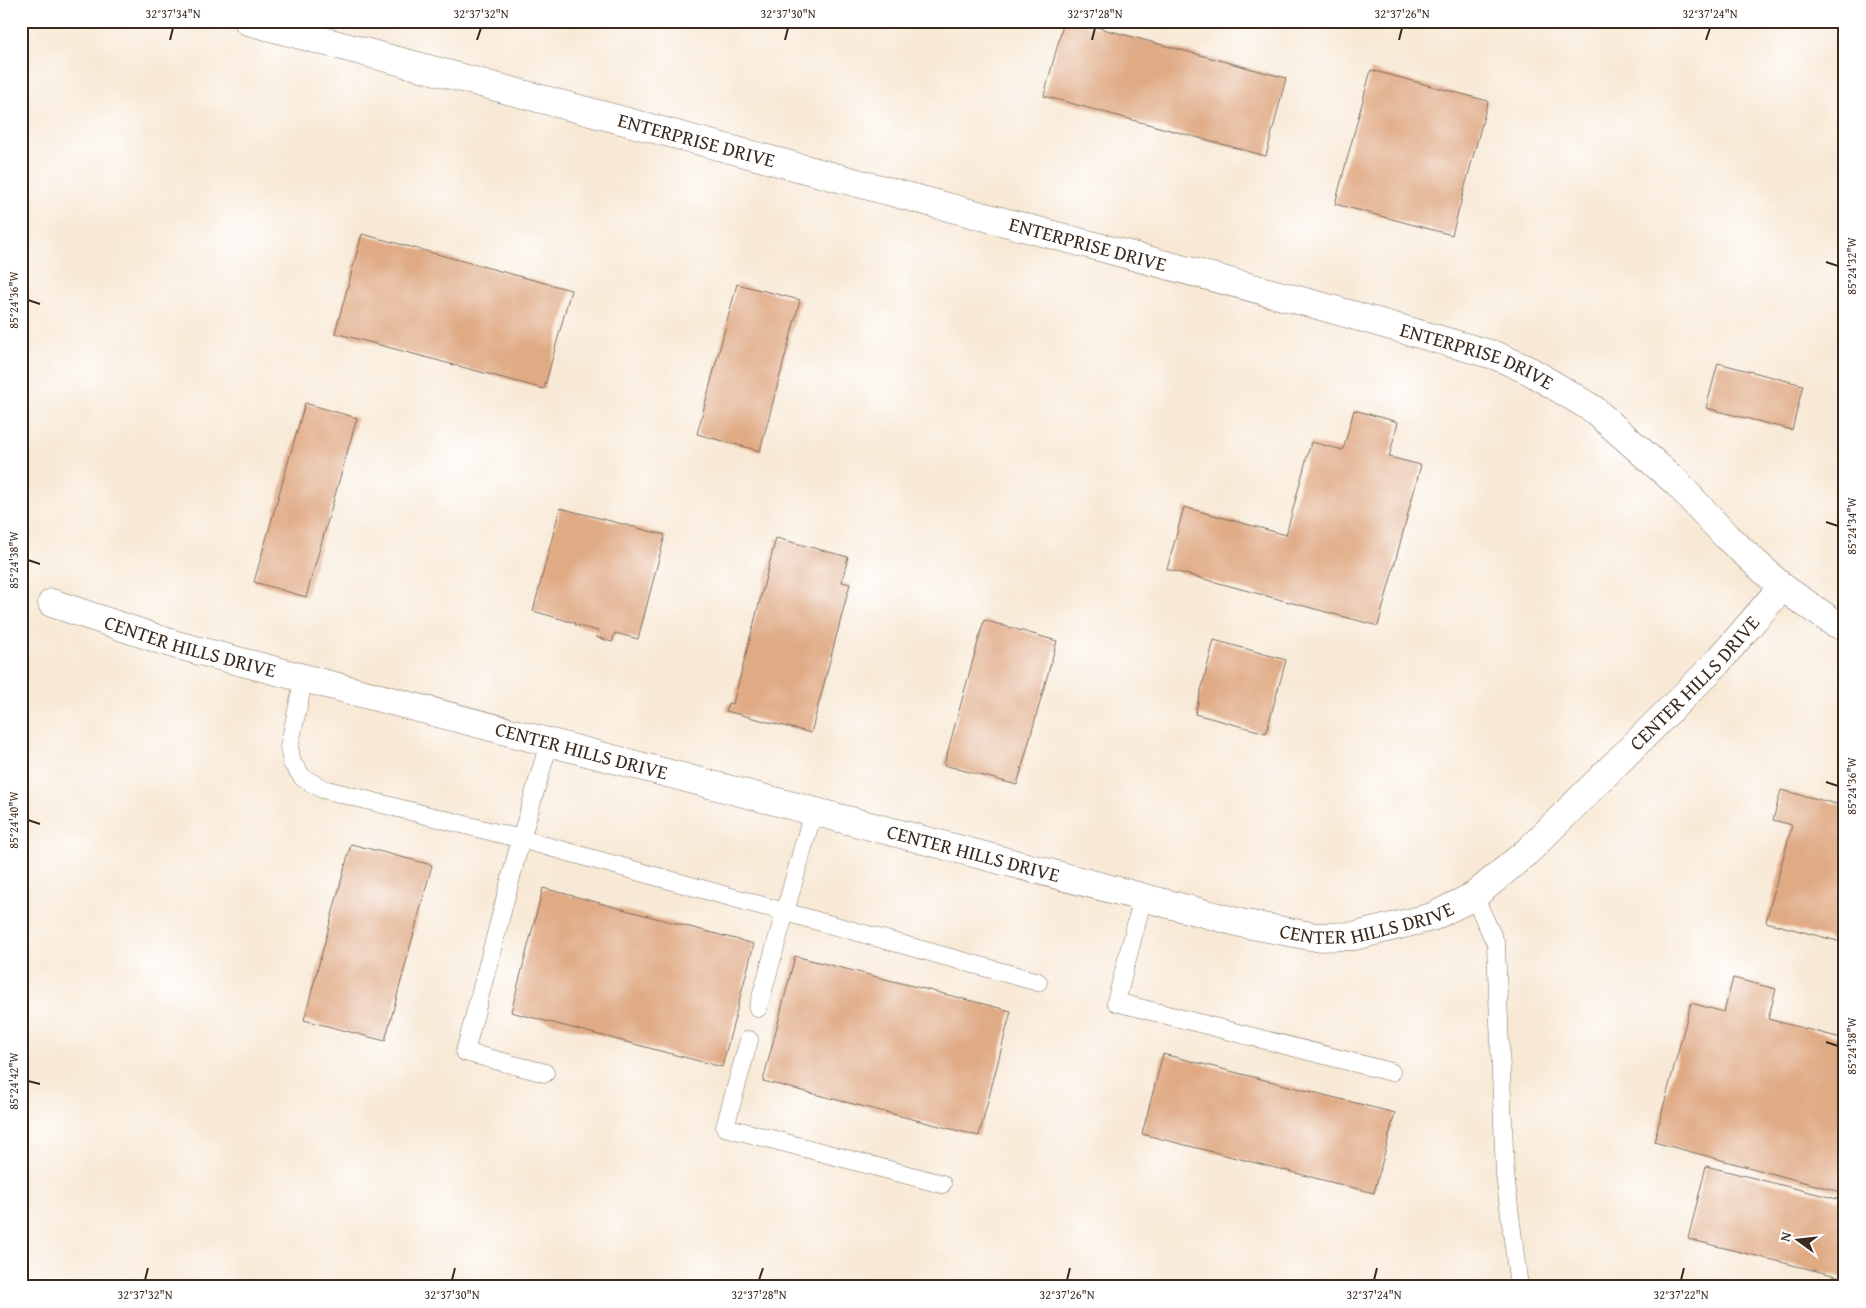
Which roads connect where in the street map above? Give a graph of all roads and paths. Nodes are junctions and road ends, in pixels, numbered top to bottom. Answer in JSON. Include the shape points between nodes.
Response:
{"nodes":[{"id":1,"x":248,"y":21,"type":"edge"},
{"id":2,"x":1782,"y":587,"type":"junction"},
{"id":3,"x":52,"y":603,"type":"dead end"},
{"id":4,"x":1845,"y":627,"type":"edge"},
{"id":5,"x":304,"y":678,"type":"junction"},
{"id":6,"x":549,"y":743,"type":"junction"},
{"id":7,"x":814,"y":812,"type":"junction"},
{"id":8,"x":521,"y":840,"type":"junction"},
{"id":9,"x":1474,"y":896,"type":"junction"},
{"id":10,"x":1143,"y":897,"type":"junction"},
{"id":11,"x":785,"y":913,"type":"junction"},
{"id":12,"x":1038,"y":982,"type":"dead end"},
{"id":13,"x":758,"y":1008,"type":"dead end"},
{"id":14,"x":749,"y":1040,"type":"dead end"},
{"id":15,"x":1391,"y":1072,"type":"dead end"},
{"id":16,"x":545,"y":1073,"type":"dead end"},
{"id":17,"x":942,"y":1184,"type":"dead end"},
{"id":18,"x":1519,"y":1287,"type":"edge"}],
"edges":[{"from":1,"to":2,"type":"street","name":"ENTERPRISE DRIVE","via":[[1497,356],[1530,371],[1593,409],[1677,483],[1727,537]]},
{"from":2,"to":4,"type":"street","name":"ENTERPRISE DRIVE"},
{"from":2,"to":9,"type":"street","name":"CENTER HILLS DRIVE","via":[[1716,664],[1528,851]]},
{"from":3,"to":5,"type":"street","name":"CENTER HILLS DRIVE","via":[[172,644]]},
{"from":5,"to":6,"type":"street","name":"CENTER HILLS DRIVE"},
{"from":5,"to":8,"type":"lane","via":[[289,747],[292,763],[303,778],[324,789]]},
{"from":6,"to":7,"type":"street","name":"CENTER HILLS DRIVE"},
{"from":6,"to":8,"type":"lane"},
{"from":7,"to":10,"type":"street","name":"CENTER HILLS DRIVE"},
{"from":7,"to":11,"type":"lane"},
{"from":8,"to":11,"type":"lane"},
{"from":8,"to":16,"type":"lane","via":[[465,1052]]},
{"from":9,"to":10,"type":"street","name":"CENTER HILLS DRIVE","via":[[1432,917],[1355,936],[1316,937],[1241,923]]},
{"from":9,"to":18,"type":"lane","via":[[1496,944],[1505,1175]]},
{"from":10,"to":15,"type":"lane","via":[[1116,1002]]},
{"from":11,"to":12,"type":"lane"},
{"from":11,"to":13,"type":"lane"},
{"from":14,"to":17,"type":"lane","via":[[725,1127]]}]}
